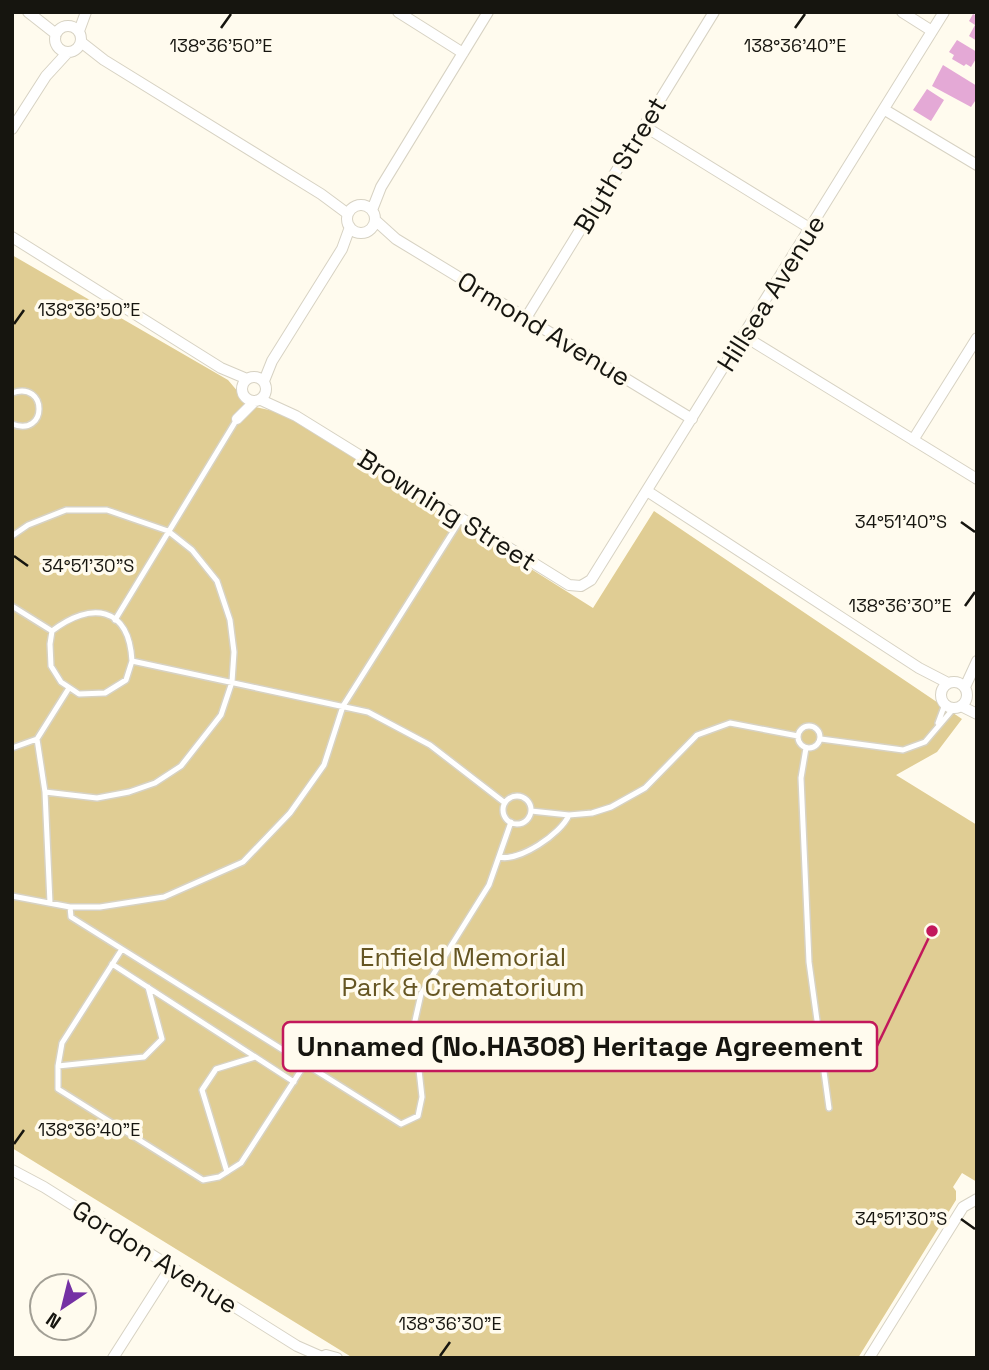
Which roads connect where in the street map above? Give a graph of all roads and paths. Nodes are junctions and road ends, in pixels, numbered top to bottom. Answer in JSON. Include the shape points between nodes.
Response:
{"nodes":[{"id":1,"x":84,"y":12,"type":"edge"},
{"id":2,"x":398,"y":12,"type":"edge"},
{"id":3,"x":488,"y":12,"type":"edge"},
{"id":4,"x":714,"y":12,"type":"edge"},
{"id":5,"x":902,"y":12,"type":"edge"},
{"id":6,"x":944,"y":12,"type":"edge"},
{"id":7,"x":29,"y":13,"type":"edge"},
{"id":8,"x":67,"y":29,"type":"junction"},
{"id":9,"x":932,"y":31,"type":"junction"},
{"id":10,"x":81,"y":42,"type":"junction"},
{"id":11,"x":67,"y":50,"type":"junction"},
{"id":12,"x":463,"y":53,"type":"junction"},
{"id":13,"x":104,"y":60,"type":"junction"},
{"id":14,"x":885,"y":110,"type":"junction"},
{"id":15,"x":644,"y":126,"type":"junction"},
{"id":16,"x":12,"y":129,"type":"edge"},
{"id":17,"x":977,"y":165,"type":"edge"},
{"id":18,"x":363,"y":217,"type":"junction"},
{"id":19,"x":811,"y":229,"type":"junction"},
{"id":20,"x":12,"y":237,"type":"edge"},
{"id":21,"x":342,"y":249,"type":"junction"},
{"id":22,"x":526,"y":318,"type":"junction"},
{"id":23,"x":744,"y":336,"type":"junction"},
{"id":24,"x":977,"y":338,"type":"edge"},
{"id":25,"x":254,"y":389,"type":"junction"},
{"id":26,"x":12,"y":393,"type":"edge"},
{"id":27,"x":237,"y":419,"type":"joint"},
{"id":28,"x":692,"y":419,"type":"junction"},
{"id":29,"x":12,"y":424,"type":"edge"},
{"id":30,"x":913,"y":440,"type":"junction"},
{"id":31,"x":977,"y":479,"type":"edge"},
{"id":32,"x":647,"y":491,"type":"junction"},
{"id":33,"x":461,"y":519,"type":"junction"},
{"id":34,"x":168,"y":531,"type":"junction"},
{"id":35,"x":12,"y":536,"type":"edge"},
{"id":36,"x":597,"y":572,"type":"joint"},
{"id":37,"x":12,"y":606,"type":"edge"},
{"id":38,"x":115,"y":620,"type":"junction"},
{"id":39,"x":52,"y":631,"type":"junction"},
{"id":40,"x":132,"y":661,"type":"junction"},
{"id":41,"x":975,"y":665,"type":"edge"},
{"id":42,"x":232,"y":682,"type":"junction"},
{"id":43,"x":953,"y":686,"type":"junction"},
{"id":44,"x":69,"y":688,"type":"junction"},
{"id":45,"x":957,"y":704,"type":"junction"},
{"id":46,"x":344,"y":706,"type":"junction"},
{"id":47,"x":977,"y":708,"type":"edge"},
{"id":48,"x":977,"y":714,"type":"edge"},
{"id":49,"x":798,"y":736,"type":"junction"},
{"id":50,"x":37,"y":739,"type":"junction"},
{"id":51,"x":821,"y":739,"type":"junction"},
{"id":52,"x":12,"y":748,"type":"edge"},
{"id":53,"x":806,"y":748,"type":"junction"},
{"id":54,"x":45,"y":792,"type":"junction"},
{"id":55,"x":505,"y":803,"type":"junction"},
{"id":56,"x":531,"y":811,"type":"junction"},
{"id":57,"x":569,"y":815,"type":"junction"},
{"id":58,"x":511,"y":822,"type":"junction"},
{"id":59,"x":499,"y":858,"type":"junction"},
{"id":60,"x":12,"y":896,"type":"edge"},
{"id":61,"x":50,"y":903,"type":"junction"},
{"id":62,"x":70,"y":907,"type":"junction"},
{"id":63,"x":122,"y":949,"type":"junction"},
{"id":64,"x":112,"y":964,"type":"junction"},
{"id":65,"x":148,"y":987,"type":"junction"},
{"id":66,"x":255,"y":1056,"type":"junction"},
{"id":67,"x":306,"y":1064,"type":"junction"},
{"id":68,"x":58,"y":1066,"type":"junction"},
{"id":69,"x":294,"y":1082,"type":"junction"},
{"id":70,"x":829,"y":1108,"type":"dead end"},
{"id":71,"x":12,"y":1170,"type":"edge"},
{"id":72,"x":228,"y":1172,"type":"junction"},
{"id":73,"x":977,"y":1199,"type":"edge"},
{"id":74,"x":171,"y":1267,"type":"junction"},
{"id":75,"x":297,"y":1346,"type":"junction"},
{"id":76,"x":321,"y":1357,"type":"edge"},
{"id":77,"x":113,"y":1358,"type":"edge"},
{"id":78,"x":310,"y":1358,"type":"edge"},
{"id":79,"x":337,"y":1358,"type":"edge"},
{"id":80,"x":869,"y":1358,"type":"edge"}],
"edges":[{"from":1,"to":8,"type":"street"},
{"from":2,"to":12,"type":"street"},
{"from":3,"to":12,"type":"street"},
{"from":4,"to":15,"type":"street","name":"Blyth Street"},
{"from":5,"to":9,"type":"street"},
{"from":6,"to":9,"type":"street","name":"Hillsea Avenue"},
{"from":7,"to":8,"type":"street"},
{"from":8,"to":10,"type":"street"},
{"from":8,"to":11,"type":"street"},
{"from":9,"to":14,"type":"street","name":"Hillsea Avenue"},
{"from":10,"to":11,"type":"street"},
{"from":10,"to":13,"type":"street","name":"Ormond Avenue"},
{"from":11,"to":13,"type":"street","name":"Ormond Avenue"},
{"from":11,"to":16,"type":"street"},
{"from":12,"to":18,"type":"street"},
{"from":13,"to":18,"type":"street","name":"Ormond Avenue"},
{"from":14,"to":17,"type":"street"},
{"from":14,"to":19,"type":"street","name":"Hillsea Avenue"},
{"from":15,"to":19,"type":"street"},
{"from":15,"to":22,"type":"street","name":"Blyth Street"},
{"from":18,"to":21,"type":"street"},
{"from":18,"to":21,"type":"street","via":[[350,227]]},
{"from":18,"to":22,"type":"street","name":"Ormond Avenue"},
{"from":19,"to":23,"type":"street","name":"Hillsea Avenue"},
{"from":20,"to":25,"type":"street","name":"Browning Street"},
{"from":21,"to":25,"type":"street"},
{"from":22,"to":28,"type":"street","name":"Ormond Avenue"},
{"from":23,"to":28,"type":"street","name":"Hillsea Avenue"},
{"from":23,"to":30,"type":"street"},
{"from":24,"to":30,"type":"street"},
{"from":25,"to":27,"type":"street"},
{"from":25,"to":33,"type":"street","name":"Browning Street"},
{"from":26,"to":29,"type":"lane","via":[[32,394],[40,411],[29,425]]},
{"from":27,"to":34,"type":"lane"},
{"from":28,"to":32,"type":"street","name":"Hillsea Avenue"},
{"from":30,"to":31,"type":"street"},
{"from":32,"to":36,"type":"street","name":"Hillsea Avenue"},
{"from":32,"to":43,"type":"street"},
{"from":33,"to":36,"type":"street","name":"Browning Street","via":[[569,584],[580,586]]},
{"from":33,"to":46,"type":"lane"},
{"from":34,"to":35,"type":"lane","via":[[107,510],[66,510]]},
{"from":34,"to":38,"type":"lane"},
{"from":34,"to":42,"type":"lane","via":[[192,550],[217,581],[230,620]]},
{"from":37,"to":39,"type":"lane"},
{"from":38,"to":39,"type":"lane","via":[[89,611]]},
{"from":38,"to":40,"type":"lane","via":[[131,641]]},
{"from":39,"to":44,"type":"lane","via":[[51,666]]},
{"from":40,"to":42,"type":"lane"},
{"from":40,"to":44,"type":"lane","via":[[126,680],[105,693],[79,694]]},
{"from":41,"to":43,"type":"street"},
{"from":42,"to":46,"type":"lane"},
{"from":42,"to":54,"type":"lane","via":[[221,715],[200,744],[181,766],[155,783],[97,798]]},
{"from":43,"to":45,"type":"street"},
{"from":43,"to":45,"type":"street","via":[[967,691]]},
{"from":44,"to":50,"type":"lane"},
{"from":45,"to":47,"type":"street"},
{"from":45,"to":48,"type":"street"},
{"from":45,"to":51,"type":"lane","via":[[925,742],[902,750]]},
{"from":46,"to":55,"type":"lane","via":[[368,712],[430,745]]},
{"from":46,"to":62,"type":"lane","via":[[324,765],[290,813],[243,862],[164,897]]},
{"from":49,"to":51,"type":"lane","via":[[811,726]]},
{"from":49,"to":53,"type":"lane"},
{"from":49,"to":57,"type":"lane","via":[[730,723],[697,735],[645,788],[611,807]]},
{"from":50,"to":52,"type":"lane"},
{"from":50,"to":54,"type":"lane"},
{"from":51,"to":53,"type":"lane","via":[[815,747]]},
{"from":53,"to":70,"type":"lane","via":[[801,778],[809,962]]},
{"from":54,"to":61,"type":"lane"},
{"from":55,"to":56,"type":"lane","via":[[521,796]]},
{"from":55,"to":58,"type":"lane","via":[[503,812]]},
{"from":56,"to":57,"type":"lane"},
{"from":56,"to":58,"type":"lane","via":[[524,822]]},
{"from":57,"to":59,"type":"lane","via":[[553,836],[508,859]]},
{"from":58,"to":59,"type":"lane"},
{"from":59,"to":67,"type":"lane","via":[[489,885],[421,993],[414,1025],[422,1097],[418,1116],[401,1124]]},
{"from":60,"to":61,"type":"lane"},
{"from":61,"to":62,"type":"lane"},
{"from":62,"to":63,"type":"lane","via":[[71,917]]},
{"from":63,"to":64,"type":"lane"},
{"from":63,"to":67,"type":"lane"},
{"from":64,"to":65,"type":"lane"},
{"from":64,"to":68,"type":"lane","via":[[62,1043]]},
{"from":65,"to":66,"type":"lane"},
{"from":65,"to":68,"type":"lane","via":[[162,1039],[144,1057]]},
{"from":66,"to":69,"type":"lane"},
{"from":66,"to":72,"type":"lane","via":[[216,1069],[202,1090]]},
{"from":67,"to":69,"type":"lane"},
{"from":68,"to":72,"type":"lane","via":[[58,1088],[203,1180]]},
{"from":69,"to":72,"type":"lane","via":[[242,1163]]},
{"from":71,"to":74,"type":"street","name":"Gordon Avenue"},
{"from":73,"to":80,"type":"street","via":[[962,1207]]},
{"from":74,"to":75,"type":"street","name":"Gordon Avenue"},
{"from":74,"to":77,"type":"street"},
{"from":75,"to":76,"type":"street","name":"Gordon Avenue"},
{"from":75,"to":78,"type":"street","name":"Gordon Avenue"},
{"from":76,"to":79,"type":"street","name":"Gordon Avenue"}]}
